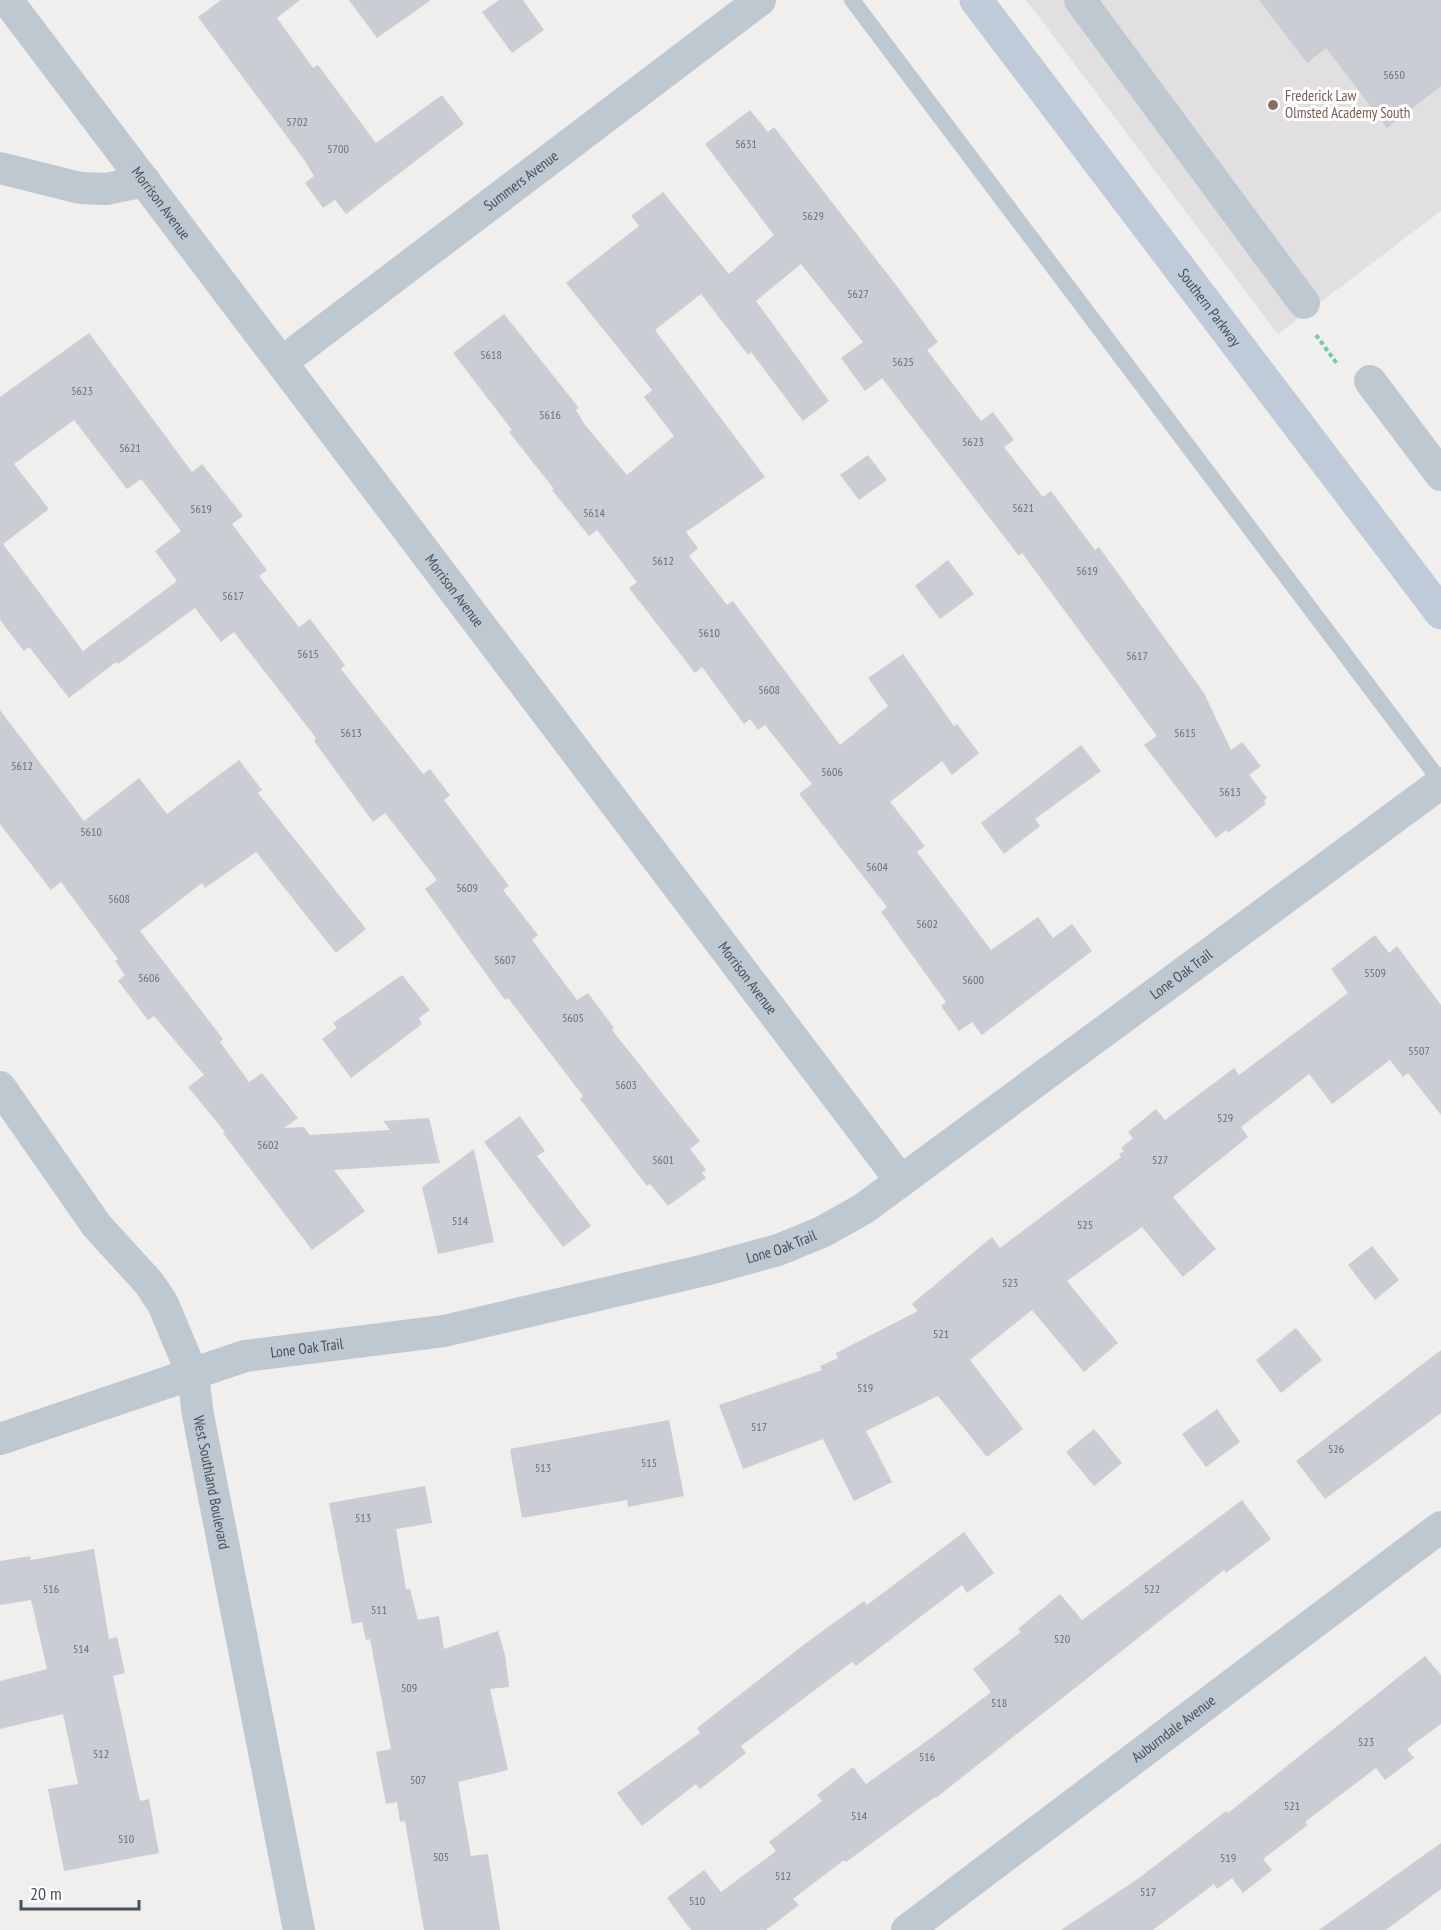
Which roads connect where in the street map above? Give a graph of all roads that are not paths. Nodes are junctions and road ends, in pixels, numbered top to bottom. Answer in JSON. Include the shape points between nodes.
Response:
{"nodes":[{"id":1,"x":8,"y":0,"type":"edge"},
{"id":2,"x":760,"y":0,"type":"edge"},
{"id":3,"x":852,"y":0,"type":"edge"},
{"id":4,"x":976,"y":0,"type":"edge"},
{"id":5,"x":1080,"y":0,"type":"edge"},
{"id":6,"x":0,"y":168,"type":"edge"},
{"id":7,"x":145,"y":181,"type":"junction"},
{"id":8,"x":1304,"y":303,"type":"road end"},
{"id":9,"x":282,"y":362,"type":"junction"},
{"id":10,"x":1370,"y":381,"type":"road end"},
{"id":11,"x":1441,"y":475,"type":"edge"},
{"id":12,"x":1441,"y":613,"type":"edge"},
{"id":13,"x":1441,"y":783,"type":"edge"},
{"id":14,"x":0,"y":1087,"type":"edge"},
{"id":15,"x":901,"y":1181,"type":"junction"},
{"id":16,"x":193,"y":1376,"type":"junction"},
{"id":17,"x":0,"y":1439,"type":"edge"},
{"id":18,"x":1441,"y":1527,"type":"edge"},
{"id":19,"x":299,"y":1930,"type":"edge"},
{"id":20,"x":907,"y":1930,"type":"edge"}],
"edges":[{"from":1,"to":7,"type":"street","name":"Morrison Avenue"},
{"from":2,"to":9,"type":"street","name":"Summers Avenue"},
{"from":3,"to":13,"type":"lane"},
{"from":4,"to":12,"type":"main road","name":"Southern Parkway"},
{"from":5,"to":8,"type":"street"},
{"from":6,"to":7,"type":"street","via":[[80,188],[106,189]]},
{"from":7,"to":9,"type":"street","name":"Morrison Avenue"},
{"from":9,"to":15,"type":"street","name":"Morrison Avenue"},
{"from":10,"to":11,"type":"street"},
{"from":13,"to":15,"type":"street","name":"Lone Oak Trail"},
{"from":14,"to":16,"type":"street","name":"West Southland Boulevard","via":[[97,1226],[149,1283],[163,1304]]},
{"from":15,"to":16,"type":"street","name":"Lone Oak Trail","via":[[822,1232],[757,1256],[444,1331],[245,1356]]},
{"from":16,"to":17,"type":"street","name":"Lone Oak Trail"},
{"from":16,"to":19,"type":"street","name":"West Southland Boulevard"},
{"from":18,"to":20,"type":"street","name":"Auburndale Avenue"}]}
